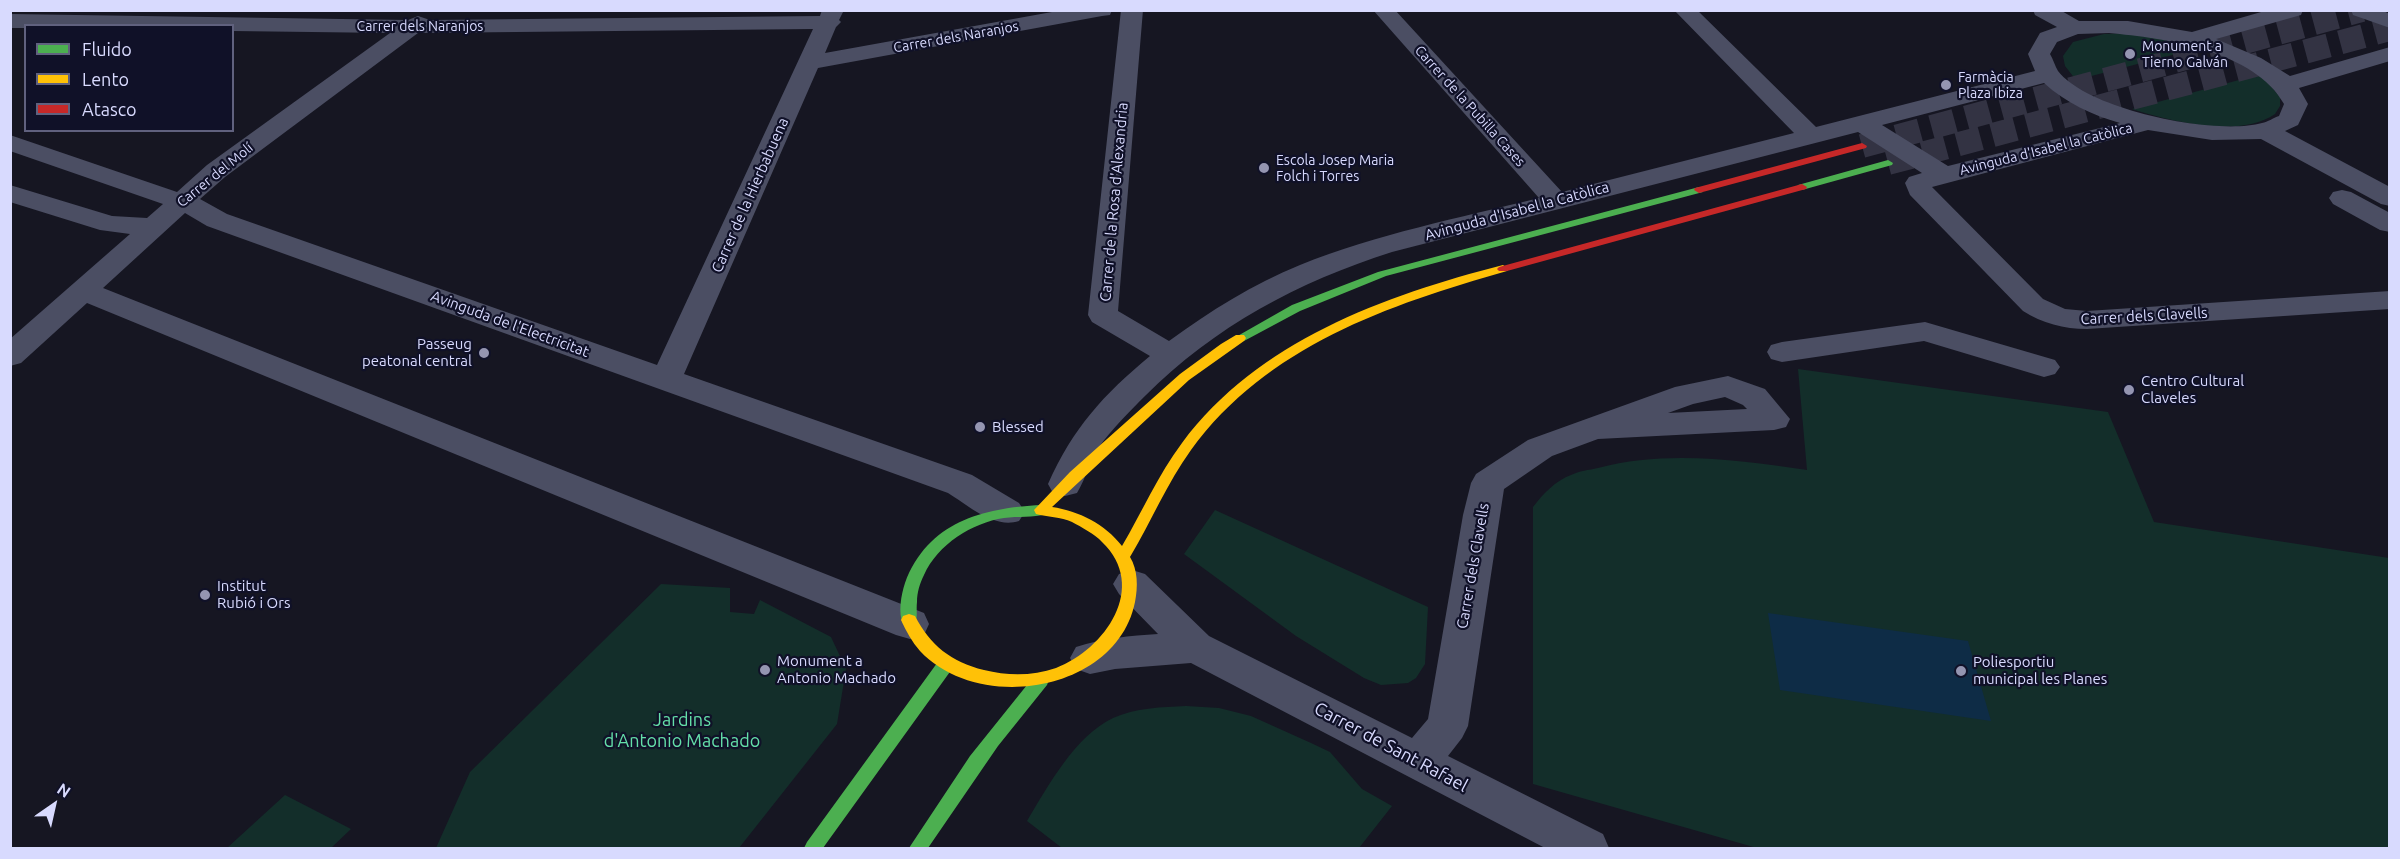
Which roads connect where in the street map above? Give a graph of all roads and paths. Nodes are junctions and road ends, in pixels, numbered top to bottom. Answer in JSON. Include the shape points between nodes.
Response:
{"nodes":[{"id":1,"x":216,"y":10,"type":"edge"},
{"id":2,"x":434,"y":10,"type":"edge"},
{"id":3,"x":1102,"y":10,"type":"edge"},
{"id":4,"x":1132,"y":10,"type":"edge"},
{"id":5,"x":1383,"y":10,"type":"edge"},
{"id":6,"x":1684,"y":10,"type":"edge"},
{"id":7,"x":2043,"y":10,"type":"edge"},
{"id":8,"x":2293,"y":10,"type":"edge"},
{"id":9,"x":2361,"y":10,"type":"edge"},
{"id":10,"x":831,"y":16,"type":"edge"},
{"id":11,"x":10,"y":21,"type":"edge"},
{"id":12,"x":2390,"y":22,"type":"edge"},
{"id":13,"x":195,"y":24,"type":"edge"},
{"id":14,"x":234,"y":24,"type":"edge"},
{"id":15,"x":414,"y":26,"type":"junction"},
{"id":16,"x":2075,"y":28,"type":"junction"},
{"id":17,"x":2193,"y":39,"type":"junction"},
{"id":18,"x":2390,"y":54,"type":"edge"},
{"id":19,"x":809,"y":63,"type":"junction"},
{"id":20,"x":2049,"y":75,"type":"junction"},
{"id":21,"x":2285,"y":85,"type":"junction"},
{"id":22,"x":2147,"y":123,"type":"junction"},
{"id":23,"x":24,"y":130,"type":"edge"},
{"id":24,"x":2266,"y":131,"type":"junction"},
{"id":25,"x":1810,"y":135,"type":"junction"},
{"id":26,"x":1864,"y":136,"type":"joint"},
{"id":27,"x":10,"y":140,"type":"edge"},
{"id":28,"x":1888,"y":163,"type":"tunnel mouth"},
{"id":29,"x":2299,"y":166,"type":"dead end"},
{"id":30,"x":1931,"y":179,"type":"junction"},
{"id":31,"x":10,"y":193,"type":"edge"},
{"id":32,"x":2390,"y":198,"type":"edge"},
{"id":33,"x":183,"y":201,"type":"junction"},
{"id":34,"x":1556,"y":201,"type":"junction"},
{"id":35,"x":2390,"y":224,"type":"edge"},
{"id":36,"x":154,"y":227,"type":"junction"},
{"id":37,"x":83,"y":291,"type":"junction"},
{"id":38,"x":2390,"y":300,"type":"edge"},
{"id":39,"x":1782,"y":352,"type":"dead end"},
{"id":40,"x":1171,"y":355,"type":"junction"},
{"id":41,"x":10,"y":356,"type":"edge"},
{"id":42,"x":2044,"y":366,"type":"dead end"},
{"id":43,"x":666,"y":380,"type":"junction"},
{"id":44,"x":1686,"y":395,"type":"junction"},
{"id":45,"x":1702,"y":423,"type":"junction"},
{"id":46,"x":1597,"y":428,"type":"junction"},
{"id":47,"x":1065,"y":484,"type":"junction"},
{"id":48,"x":1041,"y":510,"type":"junction"},
{"id":49,"x":1007,"y":512,"type":"junction"},
{"id":50,"x":1128,"y":570,"type":"junction"},
{"id":51,"x":910,"y":624,"type":"junction"},
{"id":52,"x":1195,"y":647,"type":"junction"},
{"id":53,"x":1090,"y":658,"type":"junction"},
{"id":54,"x":946,"y":664,"type":"junction"},
{"id":55,"x":1041,"y":680,"type":"junction"},
{"id":56,"x":1418,"y":761,"type":"junction"},
{"id":57,"x":813,"y":849,"type":"edge"},
{"id":58,"x":918,"y":849,"type":"edge"},
{"id":59,"x":1587,"y":849,"type":"edge"}],
"edges":[{"from":1,"to":13,"type":"street"},
{"from":2,"to":15,"type":"street","name":"Carrer del Molí"},
{"from":3,"to":19,"type":"street","name":"Carrer dels Naranjos"},
{"from":4,"to":40,"type":"street","name":"Carrer de la Rosa d'Alexandria","via":[[1104,315]]},
{"from":5,"to":34,"type":"street","name":"Carrer de la Pubilla Cases"},
{"from":6,"to":25,"type":"street"},
{"from":7,"to":16,"type":"street"},
{"from":8,"to":17,"type":"street"},
{"from":9,"to":12,"type":"street"},
{"from":10,"to":15,"type":"street","name":"Carrer dels Naranjos"},
{"from":10,"to":19,"type":"street","name":"Carrer de la Hierbabuena"},
{"from":11,"to":13,"type":"street","name":"Carrer dels Naranjos"},
{"from":14,"to":15,"type":"street","name":"Carrer dels Naranjos"},
{"from":15,"to":33,"type":"street","name":"Carrer del Molí","via":[[216,171]]},
{"from":16,"to":17,"type":"street","via":[[2150,29]]},
{"from":16,"to":20,"type":"street","via":[[2048,38],[2039,54]]},
{"from":17,"to":21,"type":"street","via":[[2234,53]]},
{"from":18,"to":21,"type":"street"},
{"from":19,"to":43,"type":"street","name":"Carrer de la Hierbabuena"},
{"from":20,"to":22,"type":"street","via":[[2088,101]]},
{"from":20,"to":25,"type":"street","name":"Avinguda d'Isabel la Catòlica"},
{"from":21,"to":24,"type":"street","via":[[2296,104],[2289,120]]},
{"from":22,"to":24,"type":"street","via":[[2232,135]]},
{"from":22,"to":30,"type":"street","name":"Avinguda d'Isabel la Catòlica"},
{"from":23,"to":27,"type":"street"},
{"from":24,"to":32,"type":"street"},
{"from":25,"to":34,"type":"street","name":"Avinguda d'Isabel la Catòlica"},
{"from":26,"to":30,"type":"street","name":"Avinguda d'Isabel la Catòlica"},
{"from":26,"to":47,"type":"street","name":"Avinguda d'Isabel la Catòlica","via":[[1382,274],[1339,290],[1261,326],[1204,361]]},
{"from":27,"to":33,"type":"street","name":"Avinguda de l'Electricitat"},
{"from":28,"to":50,"type":"street","via":[[1426,290],[1361,312],[1322,331],[1284,353],[1230,396],[1188,444],[1164,481]]},
{"from":29,"to":35,"type":"street","via":[[2289,168]]},
{"from":30,"to":38,"type":"street","name":"Carrer dels Clavells","via":[[1919,189],[2024,296],[2041,311],[2064,319]]},
{"from":31,"to":36,"type":"street","via":[[110,224]]},
{"from":33,"to":36,"type":"street","name":"Carrer del Molí"},
{"from":33,"to":43,"type":"street","name":"Avinguda de l'Electricitat","via":[[217,220]]},
{"from":34,"to":40,"type":"street","name":"Avinguda d'Isabel la Catòlica","via":[[1382,246],[1316,268],[1256,295]]},
{"from":36,"to":37,"type":"street","name":"Carrer del Molí"},
{"from":37,"to":41,"type":"street","name":"Carrer del Molí"},
{"from":37,"to":51,"type":"street"},
{"from":39,"to":42,"type":"street","via":[[1925,331]]},
{"from":40,"to":47,"type":"street","name":"Avinguda d'Isabel la Catòlica","via":[[1140,382],[1084,444]]},
{"from":43,"to":49,"type":"street","name":"Avinguda de l'Electricitat","via":[[960,484]]},
{"from":44,"to":45,"type":"street"},
{"from":44,"to":45,"type":"street","name":"Carrer dels Clavells","via":[[1728,386],[1754,397],[1774,419]]},
{"from":44,"to":46,"type":"street","name":"Carrer dels Clavells"},
{"from":45,"to":46,"type":"street","name":"Carrer dels Clavells"},
{"from":46,"to":56,"type":"street","name":"Carrer dels Clavells","via":[[1540,448],[1488,483],[1447,726]]},
{"from":47,"to":48,"type":"street","name":"Avinguda d'Isabel la Catòlica"},
{"from":48,"to":49,"type":"street"},
{"from":48,"to":50,"type":"street","via":[[1075,518],[1104,533]]},
{"from":49,"to":51,"type":"street","via":[[975,521],[945,537],[923,559],[906,602]]},
{"from":50,"to":52,"type":"street","name":"Carrer de Sant Rafael"},
{"from":50,"to":53,"type":"street","via":[[1127,613],[1110,642]]},
{"from":51,"to":54,"type":"street","via":[[919,641]]},
{"from":52,"to":53,"type":"street"},
{"from":52,"to":56,"type":"street","name":"Carrer de Sant Rafael"},
{"from":53,"to":55,"type":"street"},
{"from":54,"to":55,"type":"street","via":[[997,680]]},
{"from":54,"to":57,"type":"street"},
{"from":55,"to":58,"type":"street","via":[[986,746]]},
{"from":56,"to":59,"type":"street","name":"Carrer de Sant Rafael"}]}
